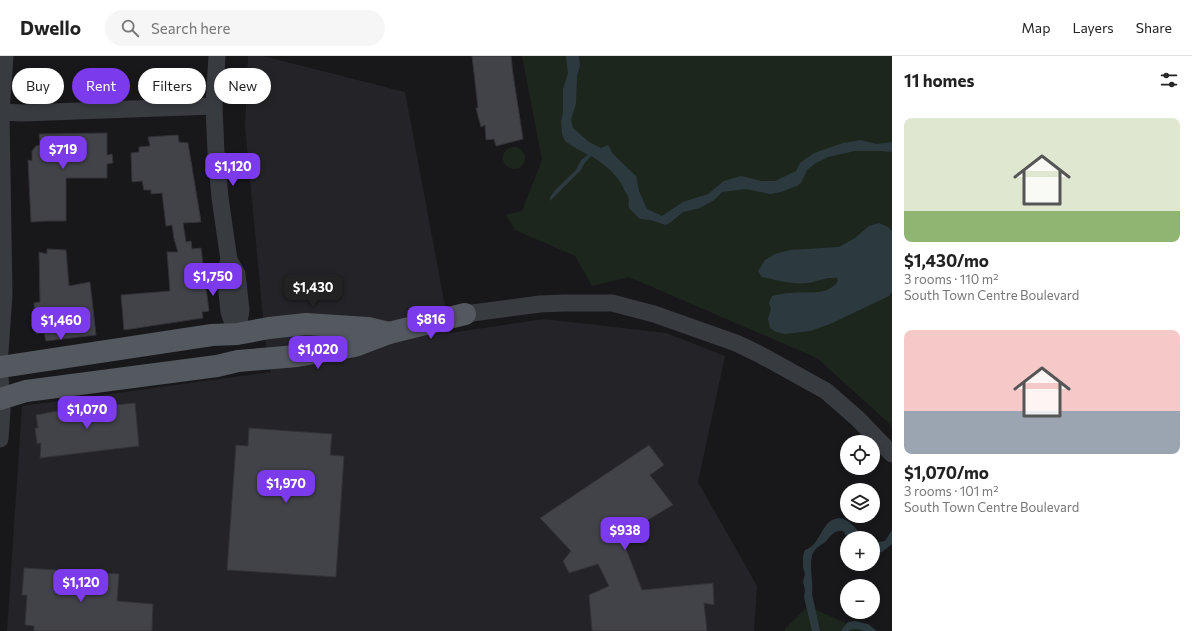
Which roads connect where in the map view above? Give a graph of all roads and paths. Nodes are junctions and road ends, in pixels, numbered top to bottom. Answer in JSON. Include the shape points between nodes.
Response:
{"nodes":[{"id":1,"x":5,"y":56,"type":"edge"},
{"id":2,"x":217,"y":56,"type":"edge"},
{"id":3,"x":214,"y":106,"type":"junction"},
{"id":4,"x":0,"y":112,"type":"edge"},
{"id":5,"x":465,"y":314,"type":"joint"},
{"id":6,"x":325,"y":326,"type":"junction"},
{"id":7,"x":389,"y":333,"type":"junction"},
{"id":8,"x":237,"y":334,"type":"junction"},
{"id":9,"x":329,"y":350,"type":"junction"},
{"id":10,"x":0,"y":352,"type":"edge"},
{"id":11,"x":238,"y":361,"type":"junction"},
{"id":12,"x":0,"y":367,"type":"edge"},
{"id":13,"x":0,"y":376,"type":"edge"},
{"id":14,"x":1,"y":399,"type":"edge"},
{"id":15,"x":0,"y":439,"type":"edge"},
{"id":16,"x":892,"y":454,"type":"edge"}],
"edges":[{"from":1,"to":4,"type":"street"},
{"from":2,"to":3,"type":"street"},
{"from":3,"to":4,"type":"street"},
{"from":3,"to":8,"type":"street","via":[[220,198],[229,260],[237,274],[241,310]]},
{"from":4,"to":10,"type":"street","via":[[4,296]]},
{"from":5,"to":7,"type":"main road"},
{"from":5,"to":16,"type":"street","via":[[540,304],[612,303],[654,314],[736,343],[826,391]]},
{"from":6,"to":7,"type":"main road","via":[[368,328]]},
{"from":6,"to":8,"type":"main road","via":[[306,324]]},
{"from":6,"to":9,"type":"main road","via":[[330,338]]},
{"from":7,"to":9,"type":"main road","via":[[355,346]]},
{"from":8,"to":11,"type":"main road"},
{"from":8,"to":12,"type":"main road","via":[[212,335]]},
{"from":9,"to":11,"type":"main road","via":[[298,356]]},
{"from":11,"to":14,"type":"main road","via":[[176,372],[26,391]]},
{"from":13,"to":14,"type":"street"},
{"from":14,"to":15,"type":"street"}]}
